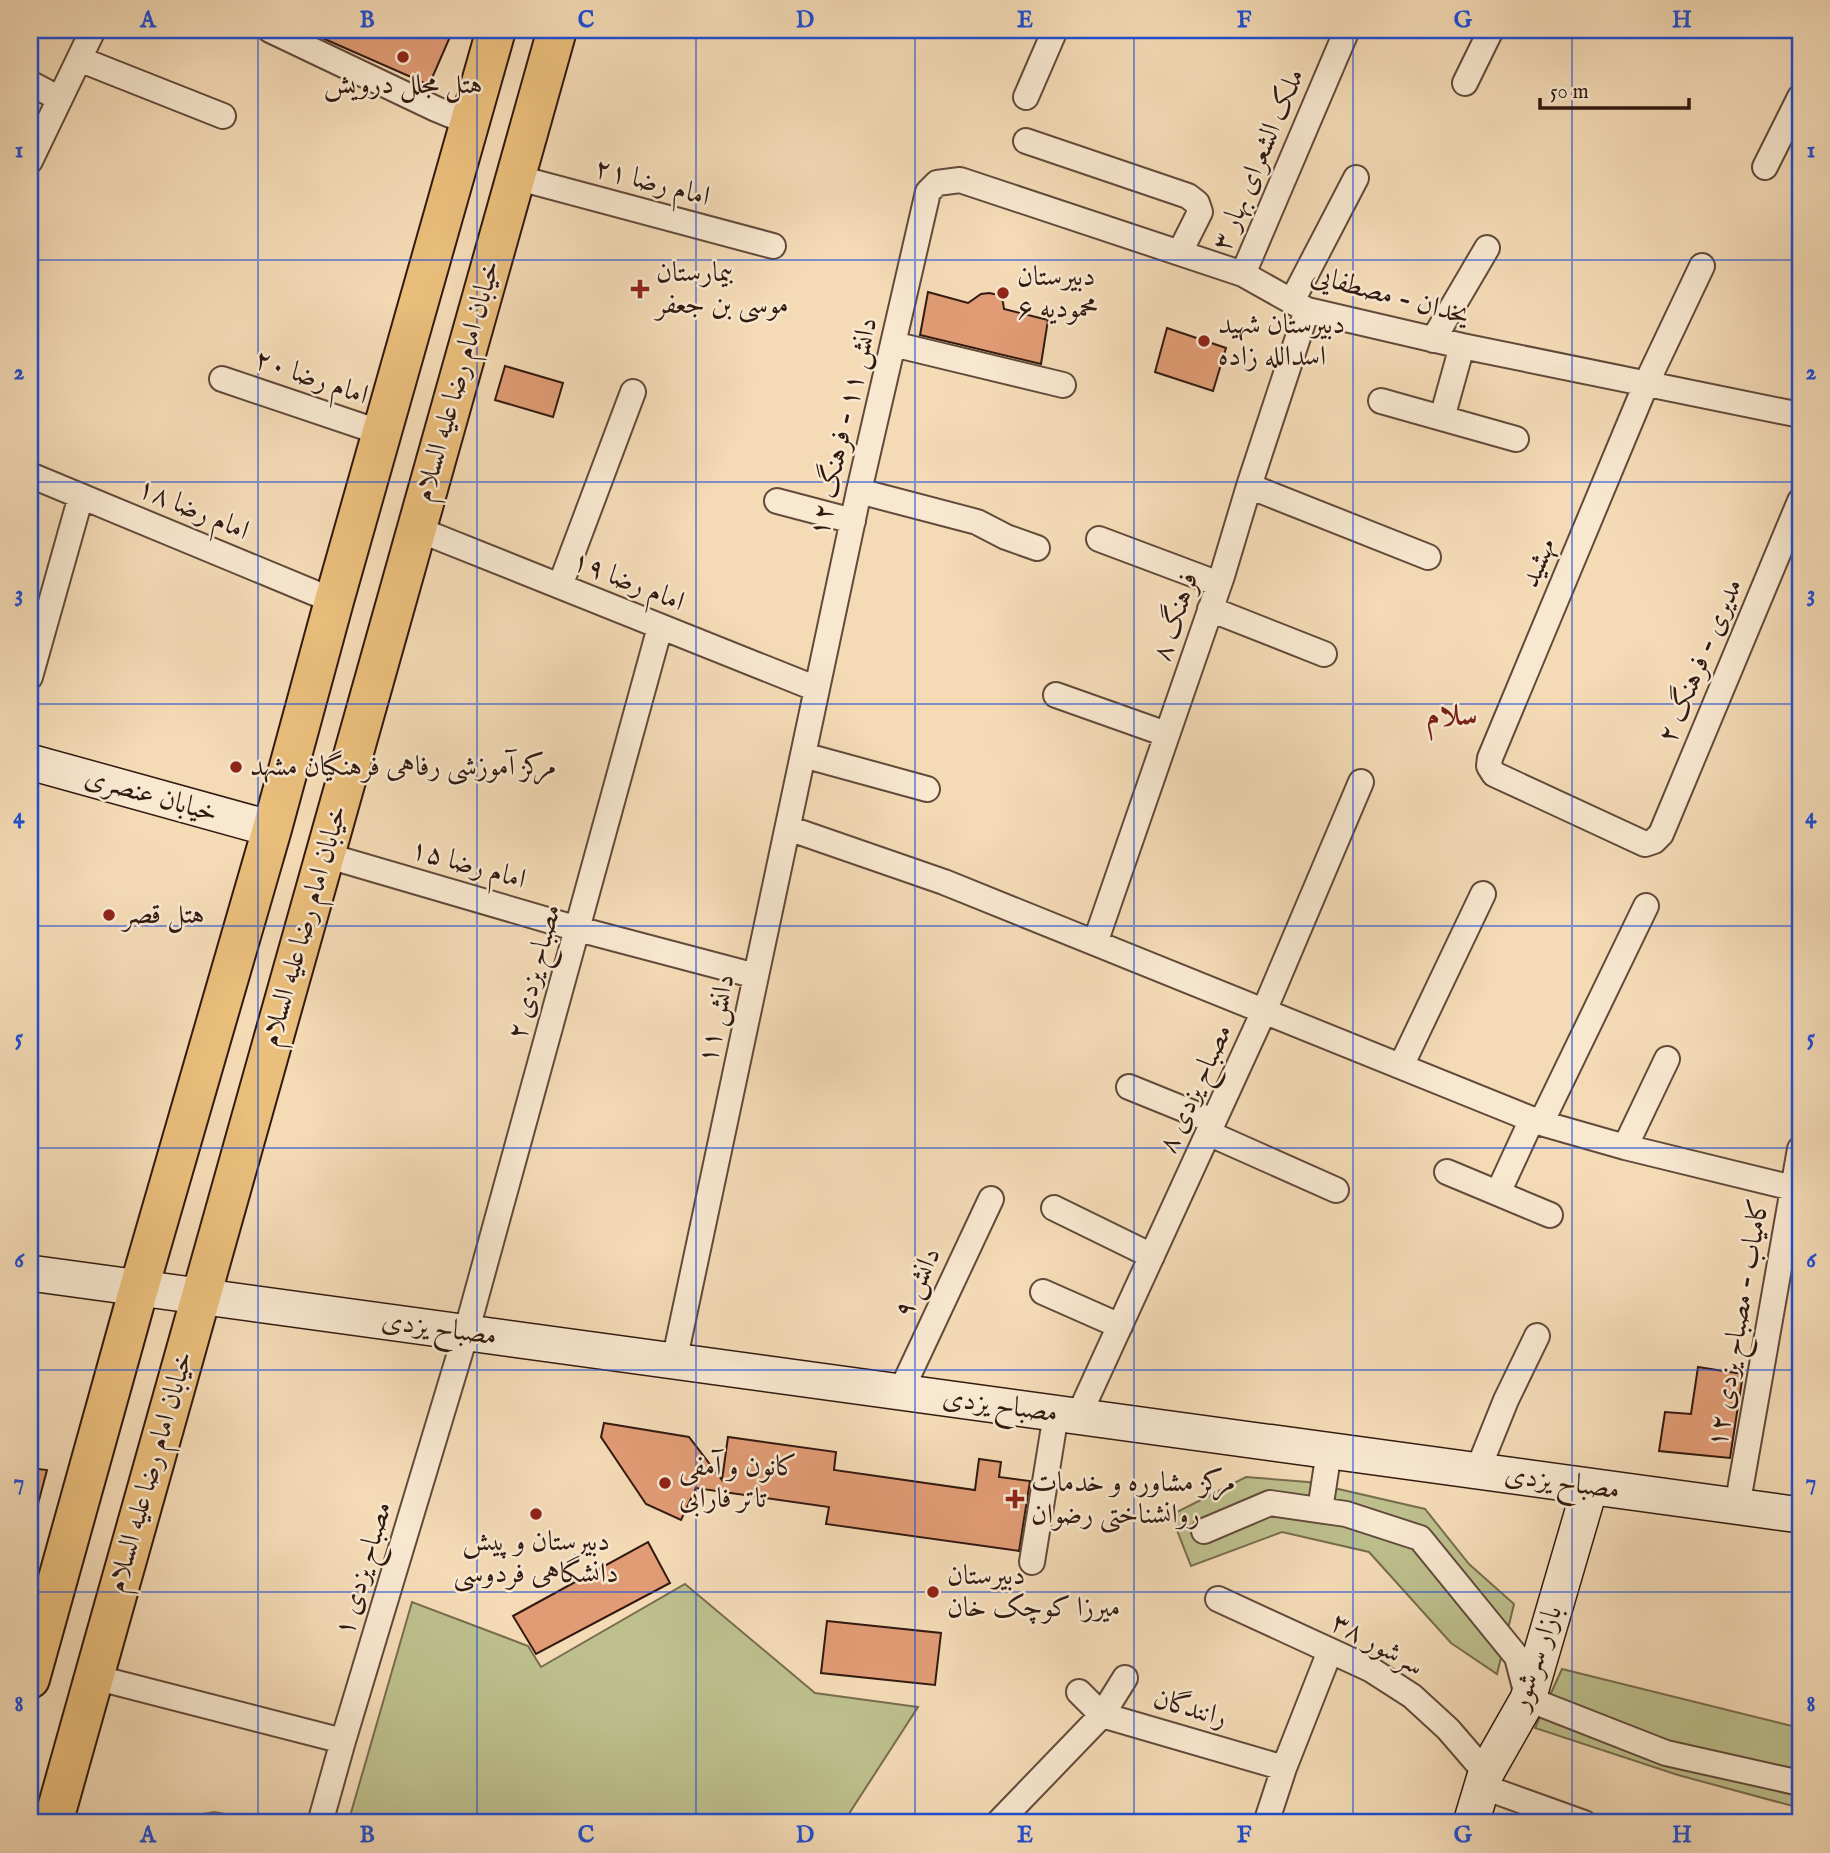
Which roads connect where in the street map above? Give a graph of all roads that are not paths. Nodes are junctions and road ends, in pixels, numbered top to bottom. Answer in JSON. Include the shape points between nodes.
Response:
{"nodes":[{"id":1,"x":93,"y":30,"type":"edge"},
{"id":2,"x":270,"y":30,"type":"edge"},
{"id":3,"x":496,"y":30,"type":"edge"},
{"id":4,"x":557,"y":30,"type":"edge"},
{"id":5,"x":1055,"y":30,"type":"edge"},
{"id":6,"x":1347,"y":30,"type":"edge"},
{"id":7,"x":1491,"y":30,"type":"edge"},
{"id":8,"x":79,"y":59,"type":"junction"},
{"id":9,"x":30,"y":83,"type":"edge"},
{"id":10,"x":1465,"y":83,"type":"dead end"},
{"id":11,"x":1026,"y":97,"type":"dead end"},
{"id":12,"x":1800,"y":97,"type":"edge"},
{"id":13,"x":60,"y":99,"type":"junction"},
{"id":14,"x":223,"y":116,"type":"dead end"},
{"id":15,"x":470,"y":123,"type":"junction"},
{"id":16,"x":1026,"y":141,"type":"dead end"},
{"id":17,"x":30,"y":161,"type":"edge"},
{"id":18,"x":1765,"y":167,"type":"dead end"},
{"id":19,"x":515,"y":177,"type":"junction"},
{"id":20,"x":1356,"y":178,"type":"dead end"},
{"id":21,"x":937,"y":183,"type":"joint"},
{"id":22,"x":773,"y":246,"type":"dead end"},
{"id":23,"x":1487,"y":248,"type":"dead end"},
{"id":24,"x":1180,"y":252,"type":"junction"},
{"id":25,"x":1702,"y":266,"type":"dead end"},
{"id":26,"x":1242,"y":274,"type":"junction"},
{"id":27,"x":1300,"y":306,"type":"junction"},
{"id":28,"x":1433,"y":340,"type":"junction"},
{"id":29,"x":893,"y":344,"type":"junction"},
{"id":30,"x":1462,"y":346,"type":"junction"},
{"id":31,"x":222,"y":379,"type":"dead end"},
{"id":32,"x":1646,"y":384,"type":"junction"},
{"id":33,"x":1063,"y":386,"type":"dead end"},
{"id":34,"x":634,"y":392,"type":"dead end"},
{"id":35,"x":1381,"y":401,"type":"dead end"},
{"id":36,"x":1800,"y":415,"type":"edge"},
{"id":37,"x":1442,"y":418,"type":"junction"},
{"id":38,"x":382,"y":433,"type":"junction"},
{"id":39,"x":1516,"y":439,"type":"dead end"},
{"id":40,"x":30,"y":475,"type":"edge"},
{"id":41,"x":1250,"y":485,"type":"junction"},
{"id":42,"x":859,"y":491,"type":"junction"},
{"id":43,"x":81,"y":496,"type":"junction"},
{"id":44,"x":777,"y":501,"type":"dead end"},
{"id":45,"x":1800,"y":501,"type":"edge"},
{"id":46,"x":853,"y":521,"type":"junction"},
{"id":47,"x":417,"y":529,"type":"junction"},
{"id":48,"x":1099,"y":539,"type":"dead end"},
{"id":49,"x":1037,"y":548,"type":"dead end"},
{"id":50,"x":1428,"y":557,"type":"dead end"},
{"id":51,"x":1219,"y":584,"type":"junction"},
{"id":52,"x":560,"y":586,"type":"junction"},
{"id":53,"x":334,"y":601,"type":"junction"},
{"id":54,"x":1210,"y":609,"type":"junction"},
{"id":55,"x":660,"y":626,"type":"junction"},
{"id":56,"x":1324,"y":654,"type":"dead end"},
{"id":57,"x":30,"y":677,"type":"edge"},
{"id":58,"x":817,"y":689,"type":"junction"},
{"id":59,"x":1056,"y":695,"type":"dead end"},
{"id":60,"x":1166,"y":734,"type":"junction"},
{"id":61,"x":803,"y":755,"type":"junction"},
{"id":62,"x":30,"y":762,"type":"edge"},
{"id":63,"x":1361,"y":782,"type":"dead end"},
{"id":64,"x":927,"y":789,"type":"dead end"},
{"id":65,"x":788,"y":828,"type":"junction"},
{"id":66,"x":272,"y":829,"type":"junction"},
{"id":67,"x":1654,"y":841,"type":"joint"},
{"id":68,"x":325,"y":855,"type":"junction"},
{"id":69,"x":1483,"y":894,"type":"dead end"},
{"id":70,"x":1646,"y":906,"type":"dead end"},
{"id":71,"x":578,"y":929,"type":"junction"},
{"id":72,"x":1095,"y":943,"type":"junction"},
{"id":73,"x":757,"y":976,"type":"junction"},
{"id":74,"x":1264,"y":1011,"type":"junction"},
{"id":75,"x":1667,"y":1059,"type":"dead end"},
{"id":76,"x":1401,"y":1066,"type":"junction"},
{"id":77,"x":1129,"y":1087,"type":"dead end"},
{"id":78,"x":1536,"y":1121,"type":"junction"},
{"id":79,"x":1211,"y":1127,"type":"junction"},
{"id":80,"x":1625,"y":1147,"type":"junction"},
{"id":81,"x":1800,"y":1149,"type":"edge"},
{"id":82,"x":1447,"y":1171,"type":"dead end"},
{"id":83,"x":1793,"y":1188,"type":"junction"},
{"id":84,"x":1336,"y":1190,"type":"dead end"},
{"id":85,"x":1498,"y":1193,"type":"junction"},
{"id":86,"x":990,"y":1199,"type":"dead end"},
{"id":87,"x":1054,"y":1208,"type":"dead end"},
{"id":88,"x":1550,"y":1215,"type":"dead end"},
{"id":89,"x":1152,"y":1256,"type":"junction"},
{"id":90,"x":31,"y":1276,"type":"edge"},
{"id":91,"x":139,"y":1288,"type":"junction"},
{"id":92,"x":1043,"y":1292,"type":"dead end"},
{"id":93,"x":201,"y":1297,"type":"junction"},
{"id":94,"x":1120,"y":1326,"type":"junction"},
{"id":95,"x":466,"y":1333,"type":"junction"},
{"id":96,"x":1537,"y":1336,"type":"dead end"},
{"id":97,"x":674,"y":1362,"type":"junction"},
{"id":98,"x":900,"y":1393,"type":"junction"},
{"id":99,"x":1067,"y":1416,"type":"junction"},
{"id":100,"x":1329,"y":1451,"type":"junction"},
{"id":101,"x":1477,"y":1472,"type":"junction"},
{"id":102,"x":1590,"y":1487,"type":"junction"},
{"id":103,"x":1737,"y":1507,"type":"junction"},
{"id":104,"x":1320,"y":1510,"type":"junction"},
{"id":105,"x":1800,"y":1515,"type":"edge"},
{"id":106,"x":1204,"y":1531,"type":"dead end"},
{"id":107,"x":1032,"y":1562,"type":"dead end"},
{"id":108,"x":1218,"y":1599,"type":"dead end"},
{"id":109,"x":1330,"y":1651,"type":"junction"},
{"id":110,"x":31,"y":1669,"type":"edge"},
{"id":111,"x":94,"y":1677,"type":"junction"},
{"id":112,"x":1125,"y":1678,"type":"dead end"},
{"id":113,"x":1079,"y":1692,"type":"dead end"},
{"id":114,"x":1528,"y":1699,"type":"junction"},
{"id":115,"x":1102,"y":1715,"type":"junction"},
{"id":116,"x":343,"y":1741,"type":"junction"},
{"id":117,"x":1284,"y":1768,"type":"junction"},
{"id":118,"x":1484,"y":1779,"type":"junction"},
{"id":119,"x":1800,"y":1783,"type":"edge"},
{"id":120,"x":53,"y":1823,"type":"edge"},
{"id":121,"x":320,"y":1823,"type":"edge"},
{"id":122,"x":998,"y":1823,"type":"edge"},
{"id":123,"x":1266,"y":1823,"type":"edge"},
{"id":124,"x":1471,"y":1823,"type":"edge"},
{"id":125,"x":1584,"y":1823,"type":"edge"}],
"edges":[{"from":1,"to":8,"type":"street"},
{"from":2,"to":15,"type":"street"},
{"from":3,"to":15,"type":"main road","name":"خیابان امام رضا علیه السلام"},
{"from":4,"to":19,"type":"main road","name":"خیابان امام رضا علیه السلام"},
{"from":5,"to":11,"type":"street"},
{"from":6,"to":26,"type":"street","name":"ملک الشعرای بهار ۳"},
{"from":7,"to":10,"type":"street"},
{"from":8,"to":13,"type":"street"},
{"from":8,"to":14,"type":"street"},
{"from":9,"to":13,"type":"street"},
{"from":12,"to":18,"type":"street"},
{"from":13,"to":17,"type":"street"},
{"from":15,"to":38,"type":"main road","name":"خیابان امام رضا علیه السلام"},
{"from":16,"to":24,"type":"street","via":[[1188,196],[1199,212]]},
{"from":19,"to":22,"type":"street","name":"امام رضا ۲۱"},
{"from":19,"to":47,"type":"main road","name":"خیابان امام رضا علیه السلام"},
{"from":20,"to":27,"type":"street","name":"فرهنگ ۸"},
{"from":21,"to":24,"type":"street","name":"یخدان - مصطفایی","via":[[960,180]]},
{"from":21,"to":29,"type":"street","name":"دانش ۱۱ - فرهنگ ۱۲","via":[[928,192]]},
{"from":23,"to":28,"type":"street"},
{"from":24,"to":26,"type":"street","name":"یخدان - مصطفایی"},
{"from":25,"to":32,"type":"street","name":"مهشید"},
{"from":26,"to":27,"type":"street","name":"یخدان - مصطفایی"},
{"from":27,"to":28,"type":"street","name":"یخدان - مصطفایی"},
{"from":27,"to":41,"type":"street","name":"فرهنگ ۸"},
{"from":28,"to":30,"type":"street","name":"یخدان - مصطفایی"},
{"from":29,"to":33,"type":"street"},
{"from":29,"to":42,"type":"street","name":"دانش ۱۱ - فرهنگ ۱۲"},
{"from":30,"to":32,"type":"street","name":"یخدان - مصطفایی"},
{"from":30,"to":37,"type":"street"},
{"from":31,"to":38,"type":"street","name":"امام رضا ۲۰"},
{"from":32,"to":36,"type":"street","name":"یخدان - مصطفایی"},
{"from":32,"to":67,"type":"street","name":"مهشید","via":[[1489,765],[1494,774],[1645,844]]},
{"from":34,"to":52,"type":"street"},
{"from":35,"to":37,"type":"street"},
{"from":37,"to":39,"type":"street"},
{"from":38,"to":53,"type":"main road","name":"خیابان امام رضا علیه السلام"},
{"from":40,"to":43,"type":"street","name":"امام رضا ۱۸"},
{"from":41,"to":50,"type":"street"},
{"from":41,"to":51,"type":"street","name":"فرهنگ ۸"},
{"from":42,"to":46,"type":"street","name":"دانش ۱۱ - فرهنگ ۱۲"},
{"from":42,"to":49,"type":"street","via":[[977,522]]},
{"from":43,"to":53,"type":"street","name":"امام رضا ۱۸"},
{"from":43,"to":57,"type":"street"},
{"from":44,"to":46,"type":"street"},
{"from":45,"to":67,"type":"street","name":"مدیری - فرهنگ ۲","via":[[1661,834]]},
{"from":46,"to":58,"type":"street","name":"دانش ۱۱ - فرهنگ ۱۲"},
{"from":47,"to":52,"type":"street","name":"امام رضا ۱۹"},
{"from":47,"to":68,"type":"main road","name":"خیابان امام رضا علیه السلام"},
{"from":48,"to":51,"type":"street"},
{"from":51,"to":54,"type":"street","name":"فرهنگ ۸"},
{"from":52,"to":55,"type":"street","name":"امام رضا ۱۹"},
{"from":53,"to":66,"type":"main road","name":"خیابان امام رضا علیه السلام"},
{"from":54,"to":56,"type":"street"},
{"from":54,"to":60,"type":"street","name":"فرهنگ ۸"},
{"from":55,"to":58,"type":"street","name":"امام رضا ۱۹"},
{"from":55,"to":71,"type":"street","name":"مصباح یزدی ۲"},
{"from":58,"to":61,"type":"street","name":"دانش ۱۱"},
{"from":59,"to":60,"type":"street"},
{"from":60,"to":72,"type":"street","name":"فرهنگ ۸"},
{"from":61,"to":64,"type":"street"},
{"from":61,"to":65,"type":"street","name":"دانش ۱۱"},
{"from":62,"to":66,"type":"main road","name":"خیابان عنصری"},
{"from":63,"to":74,"type":"street","name":"مصباح یزدی ۸"},
{"from":65,"to":72,"type":"street","via":[[944,882]]},
{"from":65,"to":73,"type":"street","name":"دانش ۱۱"},
{"from":66,"to":91,"type":"main road","name":"خیابان امام رضا علیه السلام"},
{"from":68,"to":71,"type":"street","name":"امام رضا ۱۵"},
{"from":68,"to":93,"type":"main road","name":"خیابان امام رضا علیه السلام"},
{"from":69,"to":76,"type":"street"},
{"from":70,"to":78,"type":"street"},
{"from":71,"to":73,"type":"street","name":"امام رضا ۱۵"},
{"from":71,"to":95,"type":"street","name":"مصباح یزدی ۲"},
{"from":72,"to":74,"type":"street"},
{"from":73,"to":97,"type":"street","name":"دانش ۱۱"},
{"from":74,"to":76,"type":"street"},
{"from":74,"to":79,"type":"street","name":"مصباح یزدی ۸"},
{"from":75,"to":80,"type":"street"},
{"from":76,"to":78,"type":"street"},
{"from":77,"to":79,"type":"street"},
{"from":78,"to":80,"type":"street"},
{"from":78,"to":85,"type":"street"},
{"from":79,"to":84,"type":"street"},
{"from":79,"to":89,"type":"street","name":"مصباح یزدی ۸"},
{"from":80,"to":83,"type":"street"},
{"from":81,"to":83,"type":"street","name":"کامیاب - مصباح یزدی ۱۲"},
{"from":82,"to":85,"type":"street"},
{"from":83,"to":103,"type":"street","name":"کامیاب - مصباح یزدی ۱۲"},
{"from":85,"to":88,"type":"street"},
{"from":86,"to":98,"type":"street","name":"دانش ۹"},
{"from":87,"to":89,"type":"street"},
{"from":89,"to":94,"type":"street","name":"مصباح یزدی ۸"},
{"from":90,"to":91,"type":"main road","name":"مصباح یزدی"},
{"from":91,"to":93,"type":"main road","name":"مصباح یزدی"},
{"from":91,"to":110,"type":"main road","name":"خیابان امام رضا علیه السلام"},
{"from":92,"to":94,"type":"street"},
{"from":93,"to":95,"type":"main road","name":"مصباح یزدی"},
{"from":93,"to":111,"type":"main road","name":"خیابان امام رضا علیه السلام"},
{"from":94,"to":99,"type":"street","name":"مصباح یزدی ۸"},
{"from":95,"to":97,"type":"main road","name":"مصباح یزدی"},
{"from":95,"to":116,"type":"street","name":"مصباح یزدی ۱"},
{"from":96,"to":101,"type":"street"},
{"from":97,"to":98,"type":"main road","name":"مصباح یزدی"},
{"from":98,"to":99,"type":"main road","name":"مصباح یزدی"},
{"from":99,"to":100,"type":"main road","name":"مصباح یزدی"},
{"from":99,"to":107,"type":"street","name":"مصباح یزدی ۸"},
{"from":100,"to":101,"type":"main road","name":"مصباح یزدی"},
{"from":100,"to":104,"type":"street"},
{"from":101,"to":102,"type":"main road","name":"مصباح یزدی"},
{"from":102,"to":103,"type":"main road","name":"مصباح یزدی"},
{"from":102,"to":114,"type":"main road","name":"بازار سرشور"},
{"from":103,"to":105,"type":"main road","name":"مصباح یزدی"},
{"from":104,"to":106,"type":"street","via":[[1270,1503]]},
{"from":104,"to":114,"type":"street","via":[[1420,1538],[1517,1657]]},
{"from":108,"to":109,"type":"street","name":"سرشور ۳۸"},
{"from":109,"to":117,"type":"street"},
{"from":109,"to":118,"type":"street","name":"سرشور ۳۸","via":[[1412,1696],[1448,1729]]},
{"from":111,"to":116,"type":"street"},
{"from":111,"to":120,"type":"main road","name":"خیابان امام رضا علیه السلام"},
{"from":112,"to":115,"type":"street"},
{"from":113,"to":115,"type":"street"},
{"from":114,"to":118,"type":"main road","name":"بازار سرشور"},
{"from":114,"to":119,"type":"street","via":[[1666,1753]]},
{"from":115,"to":117,"type":"street","name":"رانندگان"},
{"from":115,"to":122,"type":"street"},
{"from":116,"to":121,"type":"street","name":"مصباح یزدی ۱"},
{"from":117,"to":123,"type":"street"},
{"from":118,"to":124,"type":"main road","name":"بازار سرشور"},
{"from":118,"to":125,"type":"street"}]}
